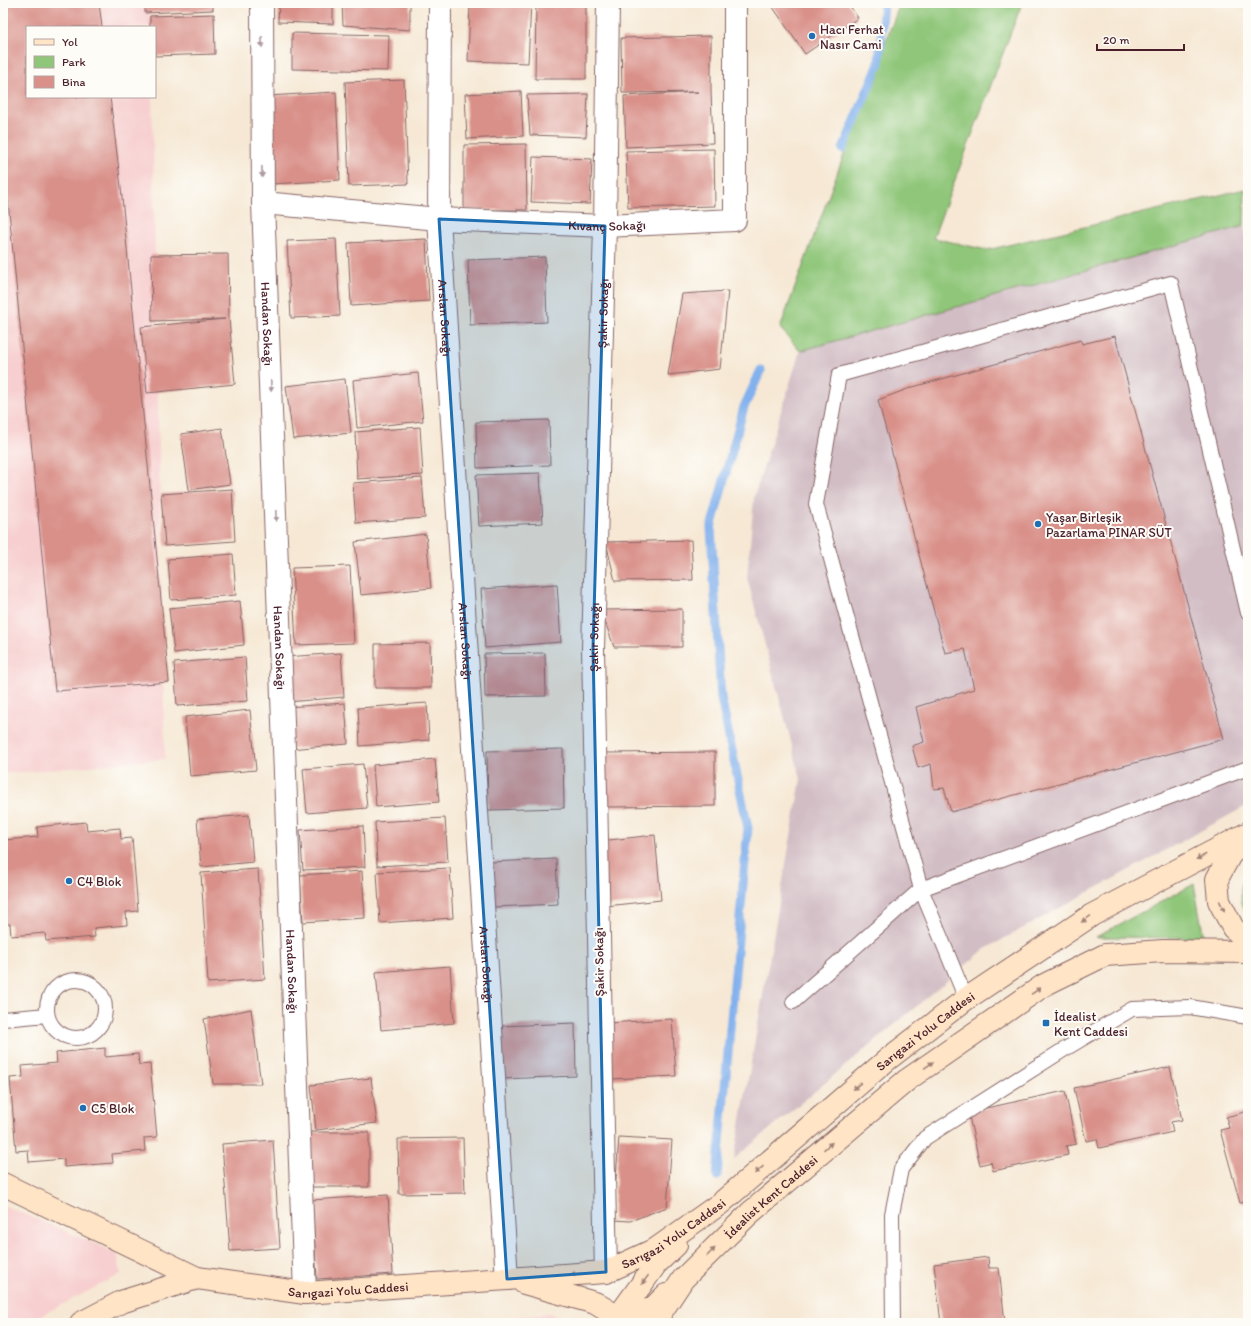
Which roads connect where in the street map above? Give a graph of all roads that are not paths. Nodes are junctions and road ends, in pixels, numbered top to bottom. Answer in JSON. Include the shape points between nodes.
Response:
{"nodes":[{"id":1,"x":262,"y":3,"type":"edge"},
{"id":2,"x":440,"y":3,"type":"edge"},
{"id":3,"x":608,"y":3,"type":"edge"},
{"id":4,"x":735,"y":3,"type":"edge"},
{"id":5,"x":263,"y":203,"type":"junction"},
{"id":6,"x":439,"y":219,"type":"junction"},
{"id":7,"x":605,"y":226,"type":"junction"},
{"id":8,"x":1248,"y":612,"type":"edge"},
{"id":9,"x":1248,"y":768,"type":"edge"},
{"id":10,"x":1248,"y":833,"type":"edge"},
{"id":11,"x":1248,"y":837,"type":"edge"},
{"id":12,"x":921,"y":889,"type":"junction"},
{"id":13,"x":1248,"y":941,"type":"edge"},
{"id":14,"x":1248,"y":952,"type":"edge"},
{"id":15,"x":966,"y":999,"type":"junction"},
{"id":16,"x":793,"y":1002,"type":"dead end"},
{"id":17,"x":47,"y":1015,"type":"junction"},
{"id":18,"x":1248,"y":1017,"type":"edge"},
{"id":19,"x":3,"y":1019,"type":"edge"},
{"id":20,"x":3,"y":1184,"type":"edge"},
{"id":21,"x":721,"y":1203,"type":"junction"},
{"id":22,"x":606,"y":1272,"type":"junction"},
{"id":23,"x":197,"y":1278,"type":"junction"},
{"id":24,"x":507,"y":1279,"type":"junction"},
{"id":25,"x":683,"y":1279,"type":"junction"},
{"id":26,"x":305,"y":1293,"type":"junction"},
{"id":27,"x":618,"y":1320,"type":"edge"},
{"id":28,"x":81,"y":1323,"type":"edge"},
{"id":29,"x":654,"y":1323,"type":"edge"},
{"id":30,"x":893,"y":1323,"type":"edge"}],
"edges":[{"from":1,"to":5,"type":"street","name":"Handan Sokağı","one_way":true},
{"from":2,"to":6,"type":"street","name":"Arslan Sokağı"},
{"from":3,"to":7,"type":"street","name":"Şakir Sokağı"},
{"from":4,"to":7,"type":"street","name":"Kıvanç Sokağı","via":[[735,220]]},
{"from":5,"to":6,"type":"street","name":"Kıvanç Sokağı"},
{"from":5,"to":26,"type":"street","name":"Handan Sokağı","one_way":true},
{"from":6,"to":7,"type":"street","name":"Kıvanç Sokağı"},
{"from":6,"to":24,"type":"street","name":"Arslan Sokağı"},
{"from":7,"to":22,"type":"street","name":"Şakir Sokağı","via":[[593,649]]},
{"from":8,"to":12,"type":"lane","via":[[1171,284],[839,376],[816,504]]},
{"from":9,"to":12,"type":"lane"},
{"from":10,"to":15,"type":"street","name":"Sarıgazi Yolu Caddesi","one_way":true,"via":[[1092,915]]},
{"from":11,"to":13,"type":"street","one_way":true,"via":[[1230,855],[1217,878],[1219,901],[1233,928]]},
{"from":12,"to":15,"type":"lane"},
{"from":12,"to":16,"type":"lane"},
{"from":25,"to":14,"type":"street","name":"İdealist Kent Caddesi","one_way":true,"via":[[750,1213],[907,1080],[1044,985],[1105,955],[1163,951]]},
{"from":15,"to":21,"type":"street","name":"Sarıgazi Yolu Caddesi","one_way":true,"via":[[888,1060]]},
{"from":17,"to":17,"type":"lane","via":[[52,1026],[60,1034],[82,1038],[93,1033],[101,1024],[105,1014],[105,1002],[92,984],[81,980],[69,980],[59,984],[51,993]]},
{"from":17,"to":19,"type":"lane"},
{"from":18,"to":30,"type":"lane","via":[[1190,1007],[1132,1009],[924,1138],[901,1170],[892,1214]]},
{"from":20,"to":23,"type":"street","name":"Sarıgazi Yolu Caddesi"},
{"from":21,"to":22,"type":"street","name":"Sarıgazi Yolu Caddesi","via":[[656,1249]]},
{"from":21,"to":27,"type":"street","one_way":true,"via":[[656,1264]]},
{"from":22,"to":24,"type":"street","name":"Sarıgazi Yolu Caddesi","one_way":true},
{"from":23,"to":26,"type":"street","name":"Sarıgazi Yolu Caddesi"},
{"from":23,"to":28,"type":"street","via":[[121,1302]]},
{"from":24,"to":26,"type":"street","name":"Sarıgazi Yolu Caddesi"},
{"from":24,"to":27,"type":"street","via":[[595,1303]]},
{"from":25,"to":27,"type":"street","via":[[652,1309]]},
{"from":25,"to":29,"type":"street","name":"İdealist Kent Caddesi"}]}
